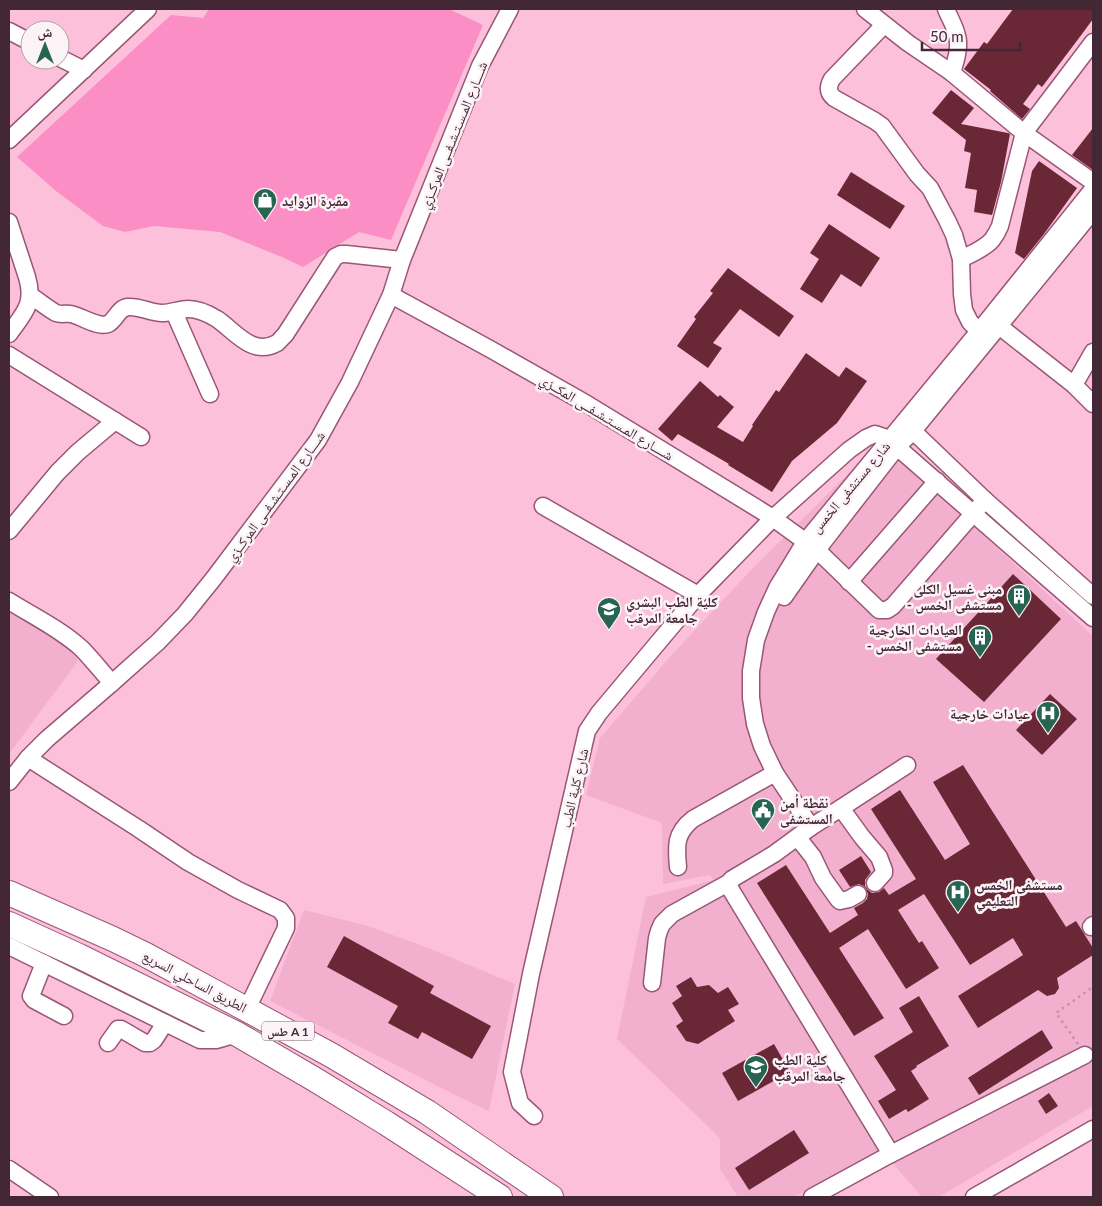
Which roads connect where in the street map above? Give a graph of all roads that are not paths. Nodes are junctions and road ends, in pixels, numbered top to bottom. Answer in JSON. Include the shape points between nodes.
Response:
{"nodes":[{"id":1,"x":148,"y":9,"type":"edge"},
{"id":2,"x":510,"y":9,"type":"edge"},
{"id":3,"x":865,"y":9,"type":"edge"},
{"id":4,"x":946,"y":9,"type":"edge"},
{"id":5,"x":884,"y":24,"type":"junction"},
{"id":6,"x":1093,"y":42,"type":"edge"},
{"id":7,"x":70,"y":63,"type":"edge"},
{"id":8,"x":84,"y":70,"type":"junction"},
{"id":9,"x":952,"y":73,"type":"junction"},
{"id":10,"x":1024,"y":133,"type":"junction"},
{"id":11,"x":9,"y":140,"type":"edge"},
{"id":12,"x":1093,"y":182,"type":"edge"},
{"id":13,"x":1093,"y":189,"type":"edge"},
{"id":14,"x":1093,"y":211,"type":"edge"},
{"id":15,"x":11,"y":234,"type":"edge"},
{"id":16,"x":961,"y":259,"type":"junction"},
{"id":17,"x":402,"y":260,"type":"junction"},
{"id":18,"x":390,"y":294,"type":"junction"},
{"id":19,"x":31,"y":296,"type":"junction"},
{"id":20,"x":174,"y":312,"type":"junction"},
{"id":21,"x":999,"y":326,"type":"junction"},
{"id":22,"x":979,"y":331,"type":"junction"},
{"id":23,"x":9,"y":334,"type":"edge"},
{"id":24,"x":1093,"y":352,"type":"edge"},
{"id":25,"x":9,"y":355,"type":"edge"},
{"id":26,"x":1074,"y":386,"type":"junction"},
{"id":27,"x":210,"y":394,"type":"dead end"},
{"id":28,"x":1093,"y":404,"type":"edge"},
{"id":29,"x":115,"y":421,"type":"junction"},
{"id":30,"x":908,"y":427,"type":"junction"},
{"id":31,"x":142,"y":437,"type":"dead end"},
{"id":32,"x":894,"y":443,"type":"junction"},
{"id":33,"x":937,"y":481,"type":"junction"},
{"id":34,"x":985,"y":500,"type":"junction"},
{"id":35,"x":543,"y":506,"type":"dead end"},
{"id":36,"x":974,"y":513,"type":"junction"},
{"id":37,"x":773,"y":518,"type":"junction"},
{"id":38,"x":9,"y":531,"type":"edge"},
{"id":39,"x":811,"y":546,"type":"junction"},
{"id":40,"x":849,"y":582,"type":"junction"},
{"id":41,"x":698,"y":595,"type":"junction"},
{"id":42,"x":1093,"y":596,"type":"edge"},
{"id":43,"x":9,"y":602,"type":"edge"},
{"id":44,"x":1093,"y":618,"type":"edge"},
{"id":45,"x":112,"y":683,"type":"junction"},
{"id":46,"x":28,"y":758,"type":"junction"},
{"id":47,"x":907,"y":765,"type":"dead end"},
{"id":48,"x":775,"y":773,"type":"junction"},
{"id":49,"x":9,"y":782,"type":"edge"},
{"id":50,"x":841,"y":808,"type":"junction"},
{"id":51,"x":815,"y":825,"type":"junction"},
{"id":52,"x":798,"y":838,"type":"junction"},
{"id":53,"x":678,"y":867,"type":"dead end"},
{"id":54,"x":730,"y":882,"type":"junction"},
{"id":55,"x":875,"y":883,"type":"dead end"},
{"id":56,"x":9,"y":893,"type":"edge"},
{"id":57,"x":858,"y":894,"type":"dead end"},
{"id":58,"x":9,"y":924,"type":"edge"},
{"id":59,"x":9,"y":946,"type":"edge"},
{"id":60,"x":44,"y":963,"type":"junction"},
{"id":61,"x":652,"y":983,"type":"dead end"},
{"id":62,"x":247,"y":1009,"type":"junction"},
{"id":63,"x":64,"y":1016,"type":"dead end"},
{"id":64,"x":165,"y":1023,"type":"junction"},
{"id":65,"x":237,"y":1034,"type":"junction"},
{"id":66,"x":108,"y":1043,"type":"dead end"},
{"id":67,"x":1085,"y":1055,"type":"road end"},
{"id":68,"x":534,"y":1116,"type":"dead end"},
{"id":69,"x":1093,"y":1129,"type":"edge"},
{"id":70,"x":891,"y":1154,"type":"junction"},
{"id":71,"x":9,"y":1169,"type":"edge"},
{"id":72,"x":50,"y":1197,"type":"edge"},
{"id":73,"x":500,"y":1197,"type":"edge"},
{"id":74,"x":551,"y":1197,"type":"edge"},
{"id":75,"x":812,"y":1197,"type":"edge"},
{"id":76,"x":974,"y":1197,"type":"edge"}],
"edges":[{"from":1,"to":8,"type":"street"},
{"from":2,"to":17,"type":"street","name":"شــــارع المـسـتـشـفــى المركــزي","via":[[480,66]]},
{"from":3,"to":5,"type":"street"},
{"from":4,"to":9,"type":"street","via":[[958,43]]},
{"from":5,"to":9,"type":"street"},
{"from":5,"to":16,"type":"street","via":[[832,79],[828,89],[834,98],[875,121],[887,132],[930,188],[954,235]]},
{"from":6,"to":10,"type":"street"},
{"from":7,"to":8,"type":"street"},
{"from":8,"to":11,"type":"street"},
{"from":9,"to":10,"type":"street"},
{"from":10,"to":12,"type":"street"},
{"from":10,"to":16,"type":"street","via":[[996,235]]},
{"from":13,"to":22,"type":"street","name":"شارع مستشفى الخمس"},
{"from":14,"to":21,"type":"street","name":"شارع مستشفى الخمس"},
{"from":15,"to":19,"type":"street"},
{"from":16,"to":22,"type":"street","via":[[964,310]]},
{"from":17,"to":18,"type":"street","name":"شــــارع المـسـتـشـفــى المركــزي"},
{"from":17,"to":20,"type":"street","via":[[346,254],[335,257],[285,335],[266,347],[256,347],[244,341],[211,316],[186,309]]},
{"from":18,"to":37,"type":"street","name":"شــــارع المـسـتـشـفــى المكــزي","via":[[587,404]]},
{"from":18,"to":45,"type":"street","name":"شــــارع المـسـتـشـفــى المركــزي","via":[[350,382],[318,440],[185,614]]},
{"from":19,"to":20,"type":"street","via":[[56,313],[72,314],[100,325],[110,323],[126,307],[159,313]]},
{"from":19,"to":23,"type":"street","via":[[25,312]]},
{"from":20,"to":27,"type":"street"},
{"from":21,"to":26,"type":"street"},
{"from":21,"to":30,"type":"street","name":"شارع مستشفى الخمس"},
{"from":22,"to":30,"type":"street","name":"شارع مستشفى الخمس"},
{"from":24,"to":26,"type":"street"},
{"from":25,"to":29,"type":"street"},
{"from":26,"to":28,"type":"street"},
{"from":29,"to":31,"type":"street"},
{"from":29,"to":38,"type":"street","via":[[71,459]]},
{"from":30,"to":32,"type":"street","name":"شارع مستشفى الخمس"},
{"from":30,"to":34,"type":"street"},
{"from":32,"to":33,"type":"street"},
{"from":32,"to":37,"type":"street","name":"شارع كلية الطب","via":[[875,434],[866,438]]},
{"from":32,"to":39,"type":"street","name":"شارع مستشفى الخمس"},
{"from":33,"to":36,"type":"street"},
{"from":33,"to":40,"type":"street"},
{"from":34,"to":36,"type":"street"},
{"from":34,"to":42,"type":"street"},
{"from":35,"to":41,"type":"street"},
{"from":36,"to":40,"type":"street","name":"شــــارع المـسـتـشـفــى المكــزي","via":[[890,609],[876,608]]},
{"from":36,"to":44,"type":"street"},
{"from":37,"to":39,"type":"street","name":"شــــارع المـسـتـشـفــى المكــزي"},
{"from":37,"to":41,"type":"street","name":"شارع كلية الطب"},
{"from":39,"to":40,"type":"street","name":"شــــارع المـسـتـشـفــى المكــزي"},
{"from":39,"to":48,"type":"street","name":"شارع مستشفى الخمس","via":[[777,588],[756,640],[751,671],[755,724]]},
{"from":39,"to":51,"type":"street","name":"شارع مستشفى الخمس","via":[[775,616],[766,643],[761,698],[771,743]]},
{"from":41,"to":68,"type":"street","name":"شارع كلية الطب","via":[[587,730],[512,1072],[520,1102]]},
{"from":43,"to":45,"type":"street","via":[[82,649]]},
{"from":45,"to":46,"type":"street","name":"شــــارع المـسـتـشـفــى المركــزي"},
{"from":46,"to":49,"type":"street","name":"شــــارع المـسـتـشـفــى المركــزي"},
{"from":46,"to":62,"type":"street","via":[[188,862],[280,910],[286,918],[286,928]]},
{"from":47,"to":50,"type":"street"},
{"from":48,"to":51,"type":"street","name":"شارع مستشفى الخمس"},
{"from":48,"to":53,"type":"street","via":[[687,824],[677,842]]},
{"from":50,"to":51,"type":"street"},
{"from":50,"to":55,"type":"street","via":[[879,857],[884,875]]},
{"from":51,"to":52,"type":"street"},
{"from":52,"to":54,"type":"street"},
{"from":52,"to":57,"type":"street","via":[[840,901]]},
{"from":54,"to":61,"type":"street","via":[[672,914],[662,924],[657,938]]},
{"from":54,"to":70,"type":"street","via":[[731,890]]},
{"from":56,"to":62,"type":"highway","name":"الطريق الساحلي السريع","number":"طس A 1","via":[[146,955]]},
{"from":58,"to":65,"type":"highway","name":"الطريق الساحلي السريع","number":"طس A 1"},
{"from":59,"to":60,"type":"street"},
{"from":60,"to":63,"type":"street","via":[[32,998]]},
{"from":60,"to":64,"type":"street"},
{"from":62,"to":74,"type":"highway","name":"الطريق الساحلي السريع","number":"طس A 1","via":[[427,1112]]},
{"from":64,"to":65,"type":"street","via":[[200,1040],[221,1040]]},
{"from":64,"to":66,"type":"street","via":[[150,1044],[121,1029]]},
{"from":65,"to":73,"type":"highway","name":"الطريق الساحلي السريع","number":"طس A 1","via":[[386,1123]]},
{"from":67,"to":70,"type":"street"},
{"from":69,"to":76,"type":"street"},
{"from":70,"to":75,"type":"street"},
{"from":71,"to":72,"type":"street"}]}
